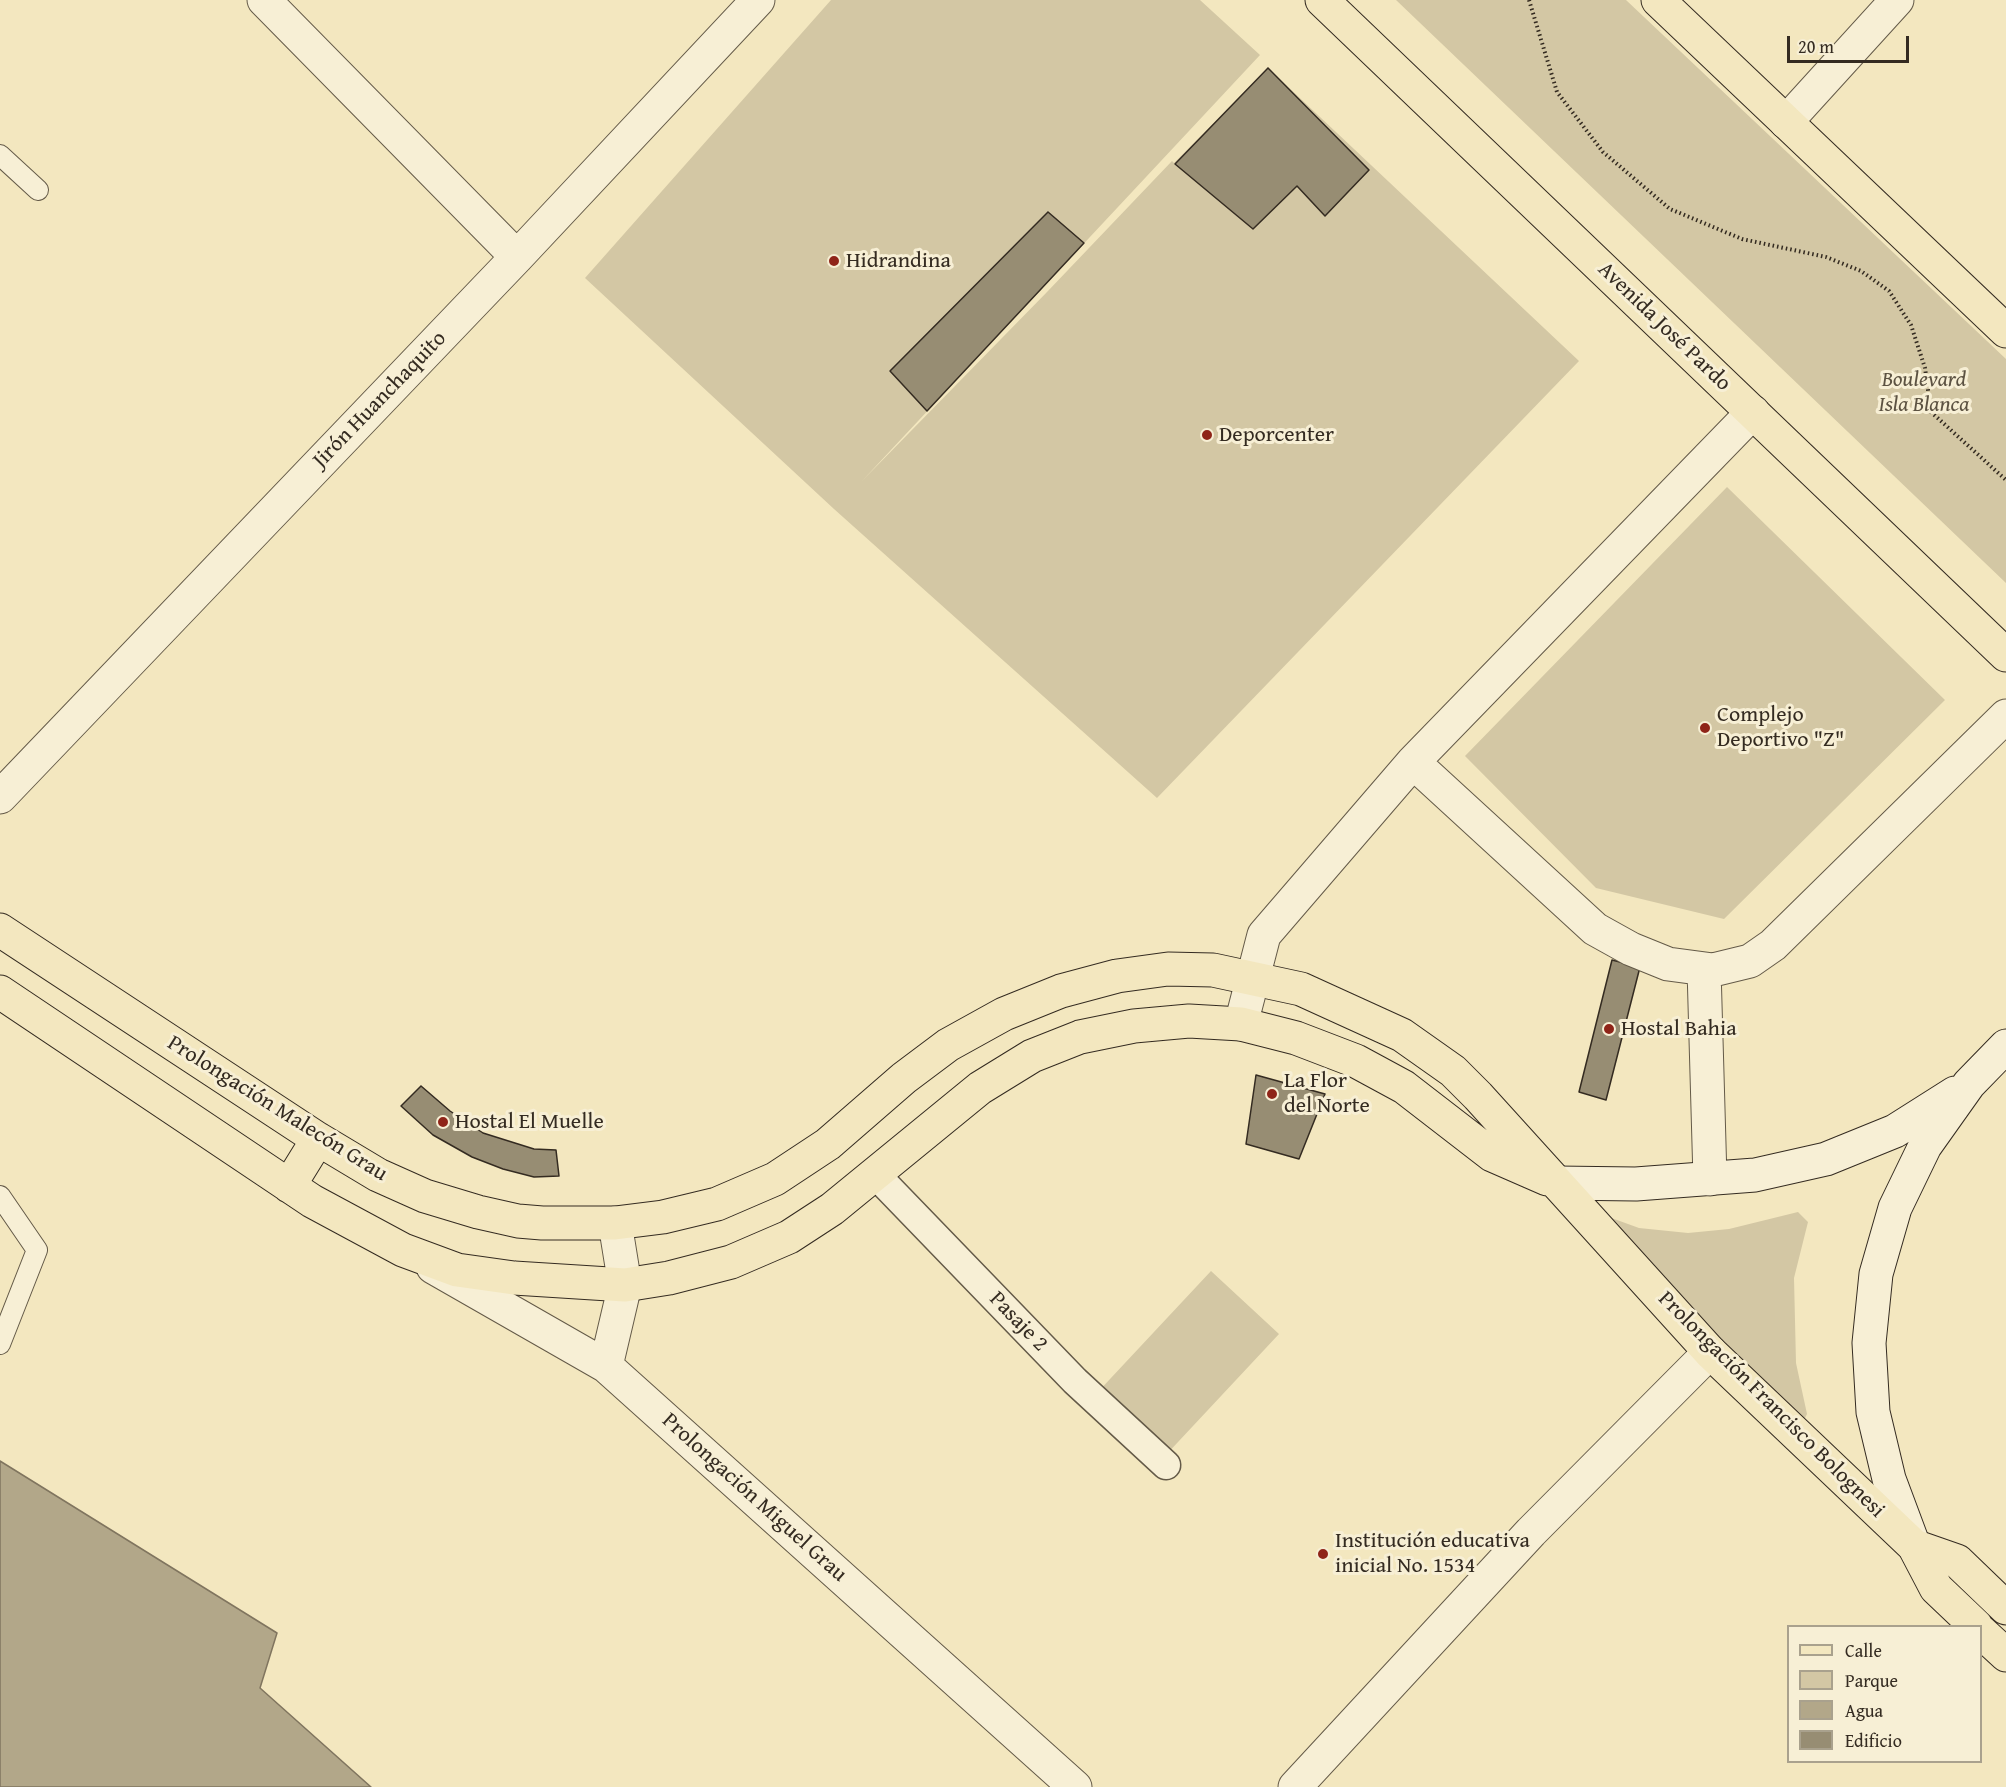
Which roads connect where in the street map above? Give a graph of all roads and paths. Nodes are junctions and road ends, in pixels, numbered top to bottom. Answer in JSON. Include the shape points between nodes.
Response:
{"nodes":[{"id":1,"x":264,"y":0,"type":"edge"},
{"id":2,"x":758,"y":0,"type":"edge"},
{"id":3,"x":1322,"y":0,"type":"edge"},
{"id":4,"x":1529,"y":0,"type":"edge"},
{"id":5,"x":1658,"y":0,"type":"edge"},
{"id":6,"x":1897,"y":0,"type":"edge"},
{"id":7,"x":1786,"y":122,"type":"junction"},
{"id":8,"x":0,"y":155,"type":"edge"},
{"id":9,"x":38,"y":190,"type":"dead end"},
{"id":10,"x":518,"y":257,"type":"junction"},
{"id":11,"x":2006,"y":331,"type":"edge"},
{"id":12,"x":1753,"y":412,"type":"junction"},
{"id":13,"x":2006,"y":480,"type":"edge"},
{"id":14,"x":2006,"y":655,"type":"edge"},
{"id":15,"x":2006,"y":716,"type":"edge"},
{"id":16,"x":1413,"y":762,"type":"junction"},
{"id":17,"x":0,"y":797,"type":"edge"},
{"id":18,"x":0,"y":930,"type":"edge"},
{"id":19,"x":1704,"y":969,"type":"junction"},
{"id":20,"x":1251,"y":977,"type":"junction"},
{"id":21,"x":0,"y":992,"type":"edge"},
{"id":22,"x":1241,"y":1024,"type":"junction"},
{"id":23,"x":2006,"y":1046,"type":"edge"},
{"id":24,"x":1969,"y":1084,"type":"junction"},
{"id":25,"x":318,"y":1139,"type":"junction"},
{"id":26,"x":875,"y":1174,"type":"junction"},
{"id":27,"x":1710,"y":1179,"type":"junction"},
{"id":28,"x":1557,"y":1183,"type":"junction"},
{"id":29,"x":289,"y":1186,"type":"junction"},
{"id":30,"x":0,"y":1196,"type":"edge"},
{"id":31,"x":615,"y":1223,"type":"junction"},
{"id":32,"x":403,"y":1250,"type":"junction"},
{"id":33,"x":625,"y":1285,"type":"junction"},
{"id":34,"x":0,"y":1344,"type":"edge"},
{"id":35,"x":1710,"y":1352,"type":"junction"},
{"id":36,"x":606,"y":1366,"type":"junction"},
{"id":37,"x":1166,"y":1465,"type":"dead end"},
{"id":38,"x":1914,"y":1546,"type":"junction"},
{"id":39,"x":2006,"y":1608,"type":"edge"},
{"id":40,"x":1975,"y":1625,"type":"edge"},
{"id":41,"x":1982,"y":1632,"type":"edge"},
{"id":42,"x":2006,"y":1655,"type":"edge"},
{"id":43,"x":1075,"y":1787,"type":"edge"},
{"id":44,"x":1295,"y":1787,"type":"edge"}],
"edges":[{"from":1,"to":10,"type":"street"},
{"from":2,"to":10,"type":"street","name":"Jirón Huanchaquito"},
{"from":3,"to":12,"type":"main road","name":"Avenida José Pardo"},
{"from":4,"to":13,"type":"path","via":[[1557,92],[1603,152],[1670,209],[1742,239],[1826,257],[1861,271],[1889,291],[1911,325],[1925,368],[1931,412]]},
{"from":5,"to":7,"type":"main road"},
{"from":6,"to":7,"type":"street"},
{"from":7,"to":11,"type":"main road"},
{"from":8,"to":9,"type":"lane"},
{"from":10,"to":17,"type":"street","name":"Jirón Huanchaquito"},
{"from":12,"to":14,"type":"main road","name":"Avenida José Pardo"},
{"from":12,"to":16,"type":"street"},
{"from":15,"to":19,"type":"street","via":[[1773,945],[1750,961]]},
{"from":16,"to":19,"type":"street","via":[[1595,930],[1668,964]]},
{"from":16,"to":20,"type":"street","via":[[1264,935]]},
{"from":18,"to":25,"type":"main road","name":"Prolongación Malecón Grau"},
{"from":19,"to":27,"type":"street"},
{"from":20,"to":22,"type":"street"},
{"from":20,"to":28,"type":"main road","name":"Prolongación Francisco Bolognesi","via":[[1300,989],[1402,1035],[1453,1071]]},
{"from":20,"to":31,"type":"main road","name":"Prolongación Francisco Bolognesi","via":[[1213,970],[1168,969],[1118,976],[1061,991],[1004,1014],[948,1045],[828,1144],[775,1179],[717,1204]]},
{"from":21,"to":29,"type":"main road"},
{"from":22,"to":26,"type":"main road","name":"Prolongación Francisco Bolognesi","via":[[1189,1021],[1134,1026],[1080,1037],[1032,1056],[980,1088]]},
{"from":22,"to":28,"type":"main road","name":"Prolongación Francisco Bolognesi","via":[[1296,1038],[1356,1061],[1404,1087],[1492,1155]]},
{"from":23,"to":24,"type":"street"},
{"from":24,"to":27,"type":"street","via":[[1895,1131],[1826,1159],[1755,1175]]},
{"from":24,"to":38,"type":"street","via":[[1926,1146],[1910,1177],[1895,1208],[1876,1274],[1869,1343],[1873,1412],[1889,1479]]},
{"from":25,"to":29,"type":"main road"},
{"from":25,"to":31,"type":"main road","name":"Prolongación Malecón Grau","via":[[378,1175],[425,1196],[478,1212],[518,1221]]},
{"from":26,"to":33,"type":"main road","name":"Prolongación Francisco Bolognesi","via":[[789,1237],[731,1262]]},
{"from":26,"to":37,"type":"street","name":"Pasaje 2","via":[[1075,1381]]},
{"from":27,"to":28,"type":"street","via":[[1636,1184]]},
{"from":28,"to":35,"type":"main road","name":"Prolongación Francisco Bolognesi"},
{"from":29,"to":32,"type":"main road"},
{"from":30,"to":34,"type":"lane","via":[[37,1250]]},
{"from":31,"to":33,"type":"street"},
{"from":32,"to":33,"type":"main road","name":"Prolongación Francisco Bolognesi","via":[[468,1271]]},
{"from":32,"to":36,"type":"street","name":"Prolongación Miguel Grau"},
{"from":33,"to":36,"type":"street"},
{"from":35,"to":38,"type":"main road","name":"Prolongación Francisco Bolognesi"},
{"from":35,"to":44,"type":"street","via":[[1532,1532]]},
{"from":36,"to":43,"type":"street","name":"Prolongación Miguel Grau"},
{"from":38,"to":39,"type":"main road","via":[[1957,1561]]},
{"from":38,"to":40,"type":"main road","via":[[1936,1588]]},
{"from":41,"to":42,"type":"main road"}]}
